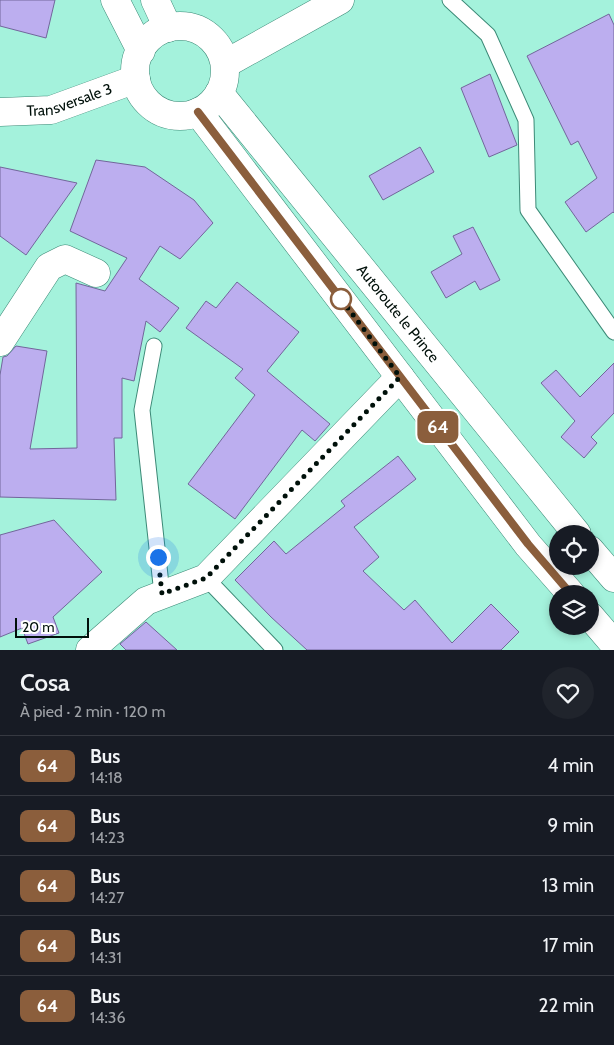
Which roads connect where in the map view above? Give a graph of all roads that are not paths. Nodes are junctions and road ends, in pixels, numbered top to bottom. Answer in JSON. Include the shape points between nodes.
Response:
{"nodes":[{"id":1,"x":115,"y":0,"type":"edge"},
{"id":2,"x":155,"y":0,"type":"edge"},
{"id":3,"x":340,"y":0,"type":"edge"},
{"id":4,"x":450,"y":0,"type":"edge"},
{"id":5,"x":168,"y":28,"type":"junction"},
{"id":6,"x":141,"y":51,"type":"junction"},
{"id":7,"x":225,"y":64,"type":"junction"},
{"id":8,"x":136,"y":79,"type":"junction"},
{"id":9,"x":219,"y":93,"type":"junction"},
{"id":10,"x":0,"y":112,"type":"edge"},
{"id":11,"x":198,"y":112,"type":"junction"},
{"id":12,"x":96,"y":273,"type":"dead end"},
{"id":13,"x":614,"y":332,"type":"edge"},
{"id":14,"x":0,"y":342,"type":"edge"},
{"id":15,"x":154,"y":346,"type":"dead end"},
{"id":16,"x":400,"y":377,"type":"junction"},
{"id":17,"x":570,"y":525,"type":"edge"},
{"id":18,"x":599,"y":560,"type":"edge"},
{"id":19,"x":206,"y":578,"type":"junction"},
{"id":20,"x":614,"y":578,"type":"edge"},
{"id":21,"x":563,"y":585,"type":"edge"},
{"id":22,"x":162,"y":594,"type":"junction"},
{"id":23,"x":599,"y":626,"type":"edge"},
{"id":24,"x":614,"y":644,"type":"edge"},
{"id":25,"x":90,"y":650,"type":"edge"},
{"id":26,"x":275,"y":650,"type":"edge"}],
"edges":[{"from":1,"to":6,"type":"main road"},
{"from":2,"to":5,"type":"main road"},
{"from":3,"to":7,"type":"main road"},
{"from":4,"to":13,"type":"lane","via":[[488,36],[526,120],[528,210]]},
{"from":5,"to":6,"type":"main road","via":[[147,41]]},
{"from":5,"to":7,"type":"main road","via":[[198,29],[211,38]]},
{"from":6,"to":8,"type":"main road"},
{"from":7,"to":9,"type":"main road","via":[[225,79]]},
{"from":8,"to":10,"type":"main road","name":"Transversale 3","via":[[51,110]]},
{"from":8,"to":11,"type":"main road","via":[[148,102],[159,110],[185,116]]},
{"from":9,"to":11,"type":"main road","via":[[210,105]]},
{"from":9,"to":17,"type":"main road","name":"Autoroute le Prince"},
{"from":11,"to":16,"type":"main road"},
{"from":12,"to":14,"type":"main road","via":[[65,259],[50,266]]},
{"from":15,"to":22,"type":"lane","via":[[142,410]]},
{"from":16,"to":19,"type":"main road"},
{"from":16,"to":21,"type":"main road"},
{"from":18,"to":20,"type":"main road"},
{"from":19,"to":22,"type":"main road"},
{"from":19,"to":26,"type":"lane"},
{"from":22,"to":25,"type":"main road","via":[[146,600]]},
{"from":23,"to":24,"type":"main road"}]}
